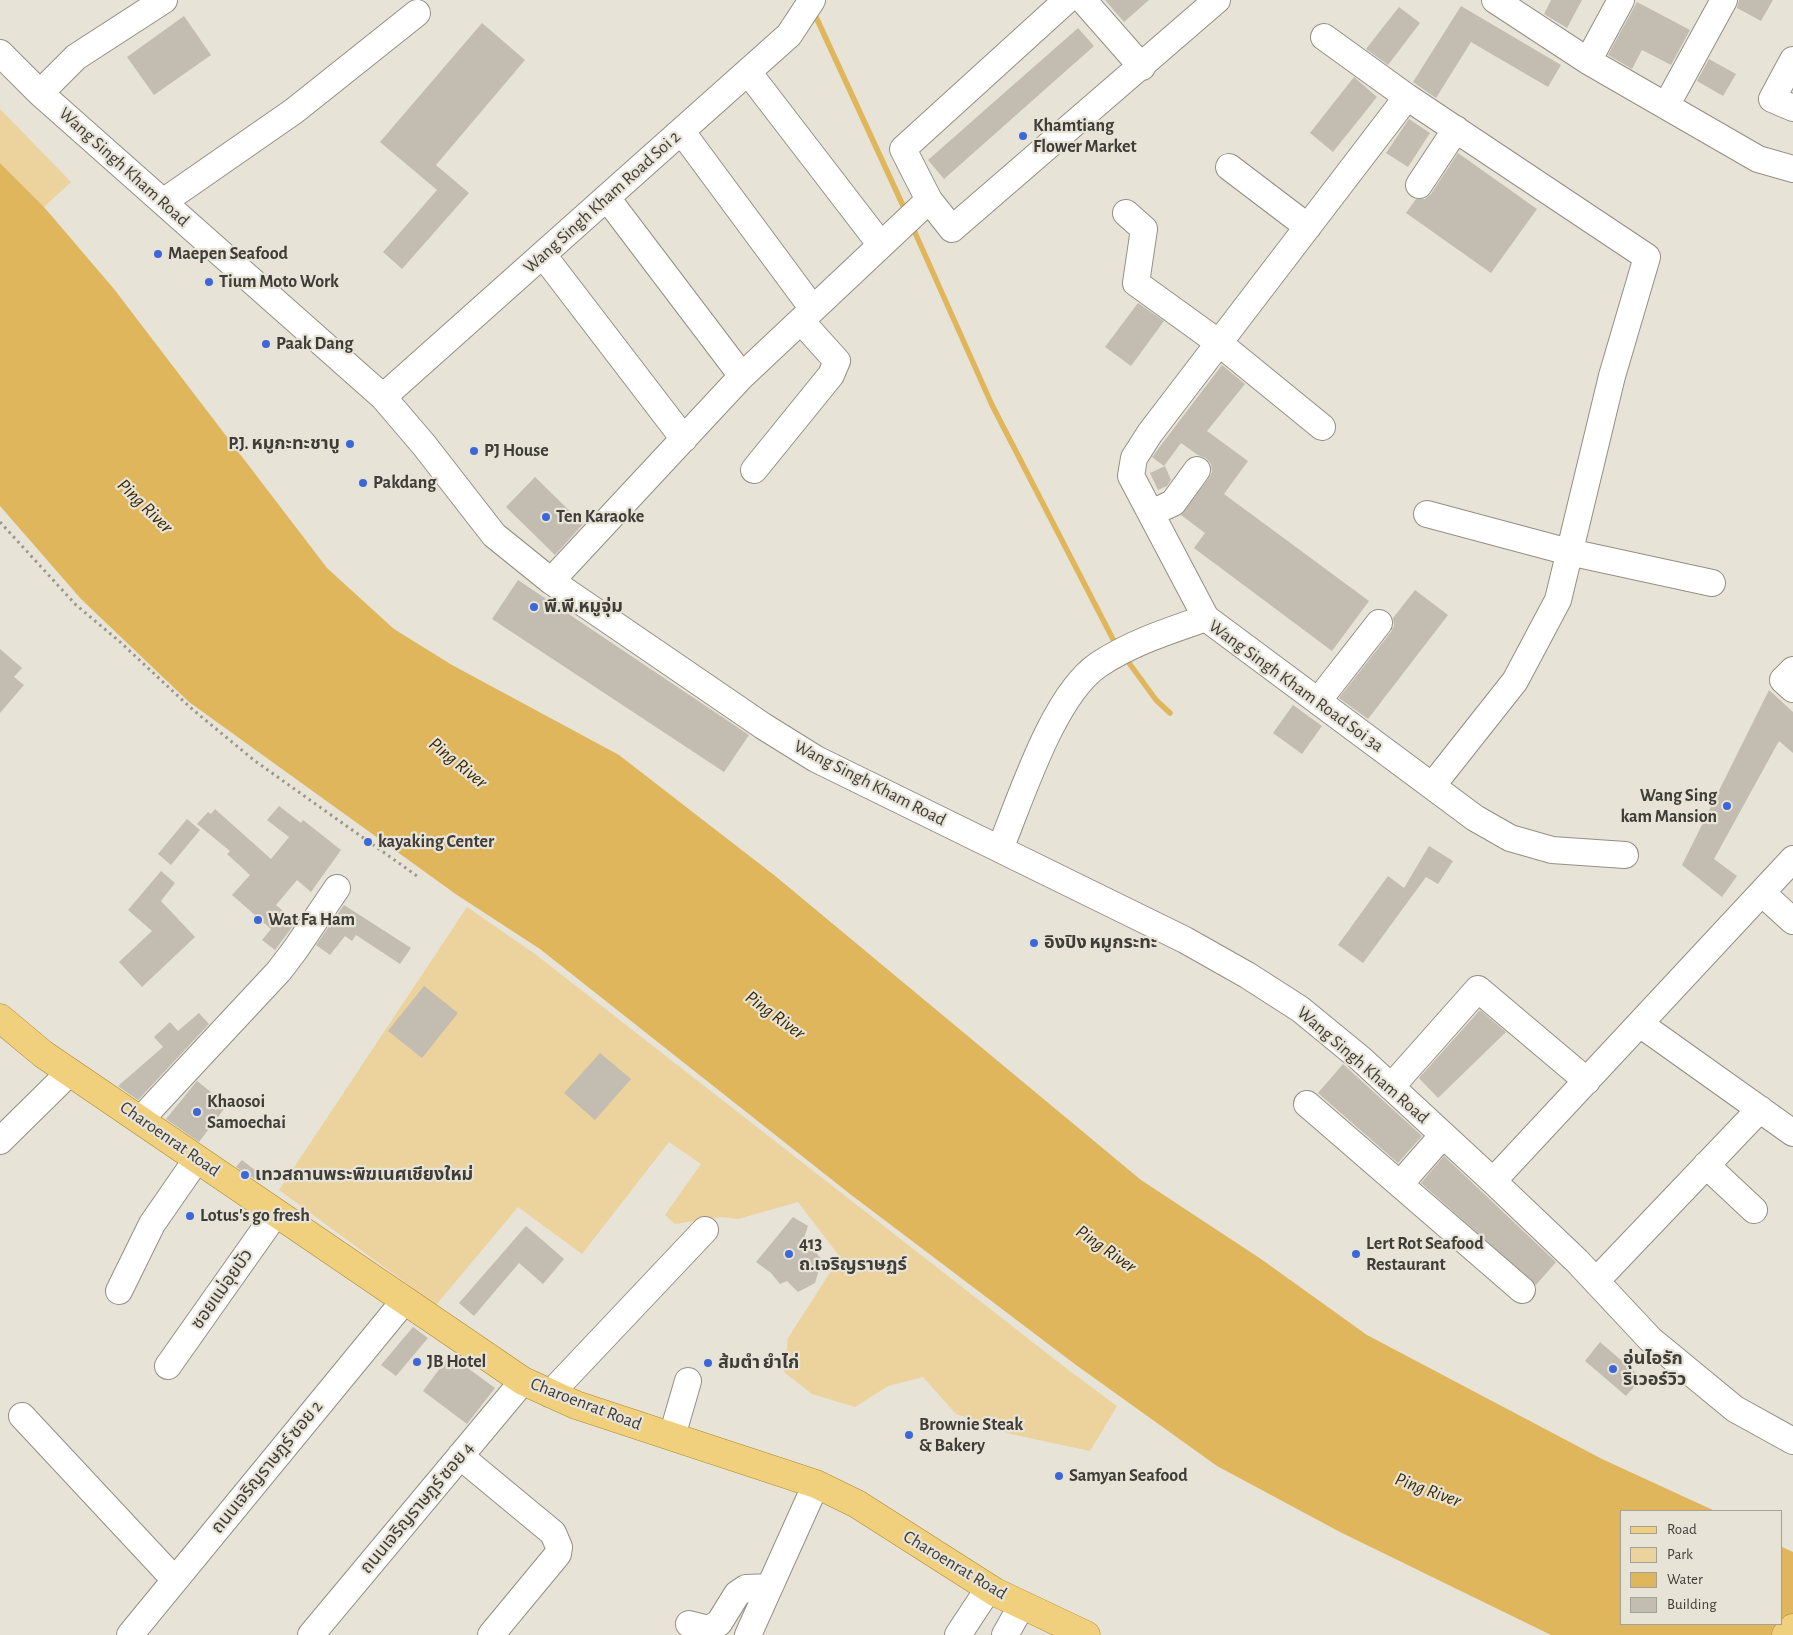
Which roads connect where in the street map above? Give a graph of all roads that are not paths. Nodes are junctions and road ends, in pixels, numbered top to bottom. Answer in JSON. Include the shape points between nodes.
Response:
{"nodes":[{"id":1,"x":164,"y":0,"type":"edge"},
{"id":2,"x":812,"y":0,"type":"edge"},
{"id":3,"x":1068,"y":0,"type":"edge"},
{"id":4,"x":1083,"y":0,"type":"edge"},
{"id":5,"x":1217,"y":0,"type":"edge"},
{"id":6,"x":1495,"y":0,"type":"edge"},
{"id":7,"x":1621,"y":0,"type":"edge"},
{"id":8,"x":1724,"y":0,"type":"edge"},
{"id":9,"x":1524,"y":8,"type":"edge"},
{"id":10,"x":417,"y":13,"type":"dead end"},
{"id":11,"x":1324,"y":37,"type":"dead end"},
{"id":12,"x":0,"y":53,"type":"edge"},
{"id":13,"x":1793,"y":60,"type":"edge"},
{"id":14,"x":1588,"y":61,"type":"junction"},
{"id":15,"x":1142,"y":67,"type":"junction"},
{"id":16,"x":748,"y":72,"type":"junction"},
{"id":17,"x":40,"y":93,"type":"junction"},
{"id":18,"x":1407,"y":97,"type":"junction"},
{"id":19,"x":1666,"y":106,"type":"junction"},
{"id":20,"x":1793,"y":108,"type":"edge"},
{"id":21,"x":1456,"y":129,"type":"junction"},
{"id":22,"x":682,"y":132,"type":"junction"},
{"id":23,"x":1229,"y":167,"type":"dead end"},
{"id":24,"x":1793,"y":169,"type":"edge"},
{"id":25,"x":1419,"y":185,"type":"dead end"},
{"id":26,"x":607,"y":198,"type":"junction"},
{"id":27,"x":929,"y":200,"type":"junction"},
{"id":28,"x":163,"y":202,"type":"junction"},
{"id":29,"x":1126,"y":213,"type":"dead end"},
{"id":30,"x":1308,"y":227,"type":"junction"},
{"id":31,"x":881,"y":245,"type":"junction"},
{"id":32,"x":543,"y":255,"type":"junction"},
{"id":33,"x":807,"y":315,"type":"junction"},
{"id":34,"x":1219,"y":344,"type":"junction"},
{"id":35,"x":742,"y":376,"type":"junction"},
{"id":36,"x":383,"y":397,"type":"junction"},
{"id":37,"x":1322,"y":427,"type":"dead end"},
{"id":38,"x":684,"y":439,"type":"junction"},
{"id":39,"x":754,"y":470,"type":"dead end"},
{"id":40,"x":1197,"y":470,"type":"dead end"},
{"id":41,"x":1151,"y":513,"type":"junction"},
{"id":42,"x":1428,"y":514,"type":"dead end"},
{"id":43,"x":1569,"y":552,"type":"junction"},
{"id":44,"x":551,"y":581,"type":"junction"},
{"id":45,"x":1712,"y":584,"type":"dead end"},
{"id":46,"x":1206,"y":618,"type":"junction"},
{"id":47,"x":1379,"y":623,"type":"dead end"},
{"id":48,"x":1793,"y":670,"type":"edge"},
{"id":49,"x":1793,"y":689,"type":"edge"},
{"id":50,"x":1318,"y":701,"type":"junction"},
{"id":51,"x":1432,"y":786,"type":"junction"},
{"id":52,"x":1000,"y":849,"type":"junction"},
{"id":53,"x":1625,"y":855,"type":"dead end"},
{"id":54,"x":1793,"y":859,"type":"edge"},
{"id":55,"x":337,"y":888,"type":"dead end"},
{"id":56,"x":1762,"y":893,"type":"junction"},
{"id":57,"x":1793,"y":921,"type":"edge"},
{"id":58,"x":0,"y":1018,"type":"edge"},
{"id":59,"x":1640,"y":1024,"type":"junction"},
{"id":60,"x":70,"y":1072,"type":"junction"},
{"id":61,"x":1587,"y":1081,"type":"junction"},
{"id":62,"x":1391,"y":1087,"type":"junction"},
{"id":63,"x":1307,"y":1104,"type":"dead end"},
{"id":64,"x":1760,"y":1109,"type":"junction"},
{"id":65,"x":141,"y":1119,"type":"junction"},
{"id":66,"x":1793,"y":1133,"type":"edge"},
{"id":67,"x":1443,"y":1136,"type":"junction"},
{"id":68,"x":0,"y":1141,"type":"edge"},
{"id":69,"x":197,"y":1158,"type":"junction"},
{"id":70,"x":1706,"y":1166,"type":"junction"},
{"id":71,"x":1493,"y":1181,"type":"junction"},
{"id":72,"x":1400,"y":1184,"type":"junction"},
{"id":73,"x":1754,"y":1210,"type":"dead end"},
{"id":74,"x":276,"y":1212,"type":"junction"},
{"id":75,"x":705,"y":1230,"type":"dead end"},
{"id":76,"x":1596,"y":1281,"type":"junction"},
{"id":77,"x":1522,"y":1290,"type":"dead end"},
{"id":78,"x":119,"y":1291,"type":"dead end"},
{"id":79,"x":404,"y":1300,"type":"junction"},
{"id":80,"x":168,"y":1366,"type":"dead end"},
{"id":81,"x":523,"y":1380,"type":"junction"},
{"id":82,"x":688,"y":1381,"type":"dead end"},
{"id":83,"x":550,"y":1394,"type":"junction"},
{"id":84,"x":22,"y":1416,"type":"dead end"},
{"id":85,"x":672,"y":1436,"type":"junction"},
{"id":86,"x":1793,"y":1441,"type":"edge"},
{"id":87,"x":460,"y":1456,"type":"junction"},
{"id":88,"x":816,"y":1484,"type":"junction"},
{"id":89,"x":175,"y":1580,"type":"junction"},
{"id":90,"x":769,"y":1587,"type":"junction"},
{"id":91,"x":989,"y":1588,"type":"junction"},
{"id":92,"x":1022,"y":1604,"type":"junction"},
{"id":93,"x":689,"y":1624,"type":"dead end"},
{"id":94,"x":1793,"y":1628,"type":"edge"},
{"id":95,"x":130,"y":1635,"type":"edge"},
{"id":96,"x":311,"y":1635,"type":"edge"},
{"id":97,"x":491,"y":1635,"type":"edge"},
{"id":98,"x":748,"y":1635,"type":"edge"},
{"id":99,"x":958,"y":1635,"type":"edge"},
{"id":100,"x":1005,"y":1635,"type":"edge"},
{"id":101,"x":1086,"y":1635,"type":"edge"},
{"id":102,"x":1786,"y":1635,"type":"edge"}],
"edges":[{"from":1,"to":17,"type":"street","via":[[76,57]]},
{"from":2,"to":16,"type":"street","name":"Wang Singh Kham Road Soi 2","via":[[788,35]]},
{"from":3,"to":27,"type":"street","via":[[903,149]]},
{"from":4,"to":15,"type":"street"},
{"from":5,"to":15,"type":"street"},
{"from":6,"to":9,"type":"street"},
{"from":7,"to":14,"type":"street"},
{"from":8,"to":19,"type":"street"},
{"from":9,"to":14,"type":"street"},
{"from":10,"to":28,"type":"street","via":[[294,111]]},
{"from":11,"to":18,"type":"street"},
{"from":12,"to":17,"type":"street","name":"Wang Singh Kham Road"},
{"from":13,"to":20,"type":"street","via":[[1772,99]]},
{"from":14,"to":19,"type":"street"},
{"from":15,"to":27,"type":"street","via":[[952,229]]},
{"from":16,"to":22,"type":"street","name":"Wang Singh Kham Road Soi 2"},
{"from":16,"to":31,"type":"street"},
{"from":17,"to":28,"type":"street","name":"Wang Singh Kham Road"},
{"from":18,"to":21,"type":"street"},
{"from":18,"to":30,"type":"street"},
{"from":19,"to":24,"type":"street","via":[[1758,159]]},
{"from":21,"to":25,"type":"street"},
{"from":21,"to":43,"type":"street","via":[[1647,257],[1612,376]]},
{"from":22,"to":26,"type":"street","name":"Wang Singh Kham Road Soi 2"},
{"from":22,"to":33,"type":"street"},
{"from":23,"to":30,"type":"street"},
{"from":26,"to":32,"type":"street","name":"Wang Singh Kham Road Soi 2"},
{"from":26,"to":35,"type":"street"},
{"from":27,"to":31,"type":"street"},
{"from":28,"to":36,"type":"street","name":"Wang Singh Kham Road"},
{"from":29,"to":34,"type":"street","via":[[1144,230],[1136,283]]},
{"from":30,"to":34,"type":"street"},
{"from":31,"to":33,"type":"street"},
{"from":32,"to":36,"type":"street","name":"Wang Singh Kham Road Soi 2"},
{"from":32,"to":38,"type":"street"},
{"from":33,"to":35,"type":"street"},
{"from":33,"to":39,"type":"street","via":[[836,361],[831,374]]},
{"from":34,"to":37,"type":"street"},
{"from":34,"to":41,"type":"street","via":[[1134,458],[1131,476]]},
{"from":35,"to":38,"type":"street"},
{"from":36,"to":44,"type":"street","name":"Wang Singh Kham Road","via":[[494,535]]},
{"from":38,"to":44,"type":"street"},
{"from":40,"to":41,"type":"street","via":[[1173,503]]},
{"from":41,"to":46,"type":"street"},
{"from":42,"to":43,"type":"street"},
{"from":43,"to":45,"type":"street"},
{"from":43,"to":51,"type":"street","via":[[1558,600],[1524,666]]},
{"from":44,"to":52,"type":"street","name":"Wang Singh Kham Road","via":[[816,759]]},
{"from":46,"to":50,"type":"street","name":"Wang Singh Kham Road Soi 3a"},
{"from":46,"to":52,"type":"street","name":"Wang Singh Kham Road Soi 3a","via":[[1132,645],[1096,666],[1073,689],[1051,725]]},
{"from":47,"to":50,"type":"street"},
{"from":48,"to":49,"type":"street","via":[[1783,680]]},
{"from":50,"to":51,"type":"street","name":"Wang Singh Kham Road Soi 3a"},
{"from":51,"to":53,"type":"street","name":"Wang Singh Kham Road Soi 3a","via":[[1475,818],[1510,838],[1552,850]]},
{"from":52,"to":62,"type":"street","name":"Wang Singh Kham Road","via":[[1184,940],[1247,975],[1300,1009]]},
{"from":54,"to":56,"type":"street"},
{"from":55,"to":65,"type":"street","via":[[279,971]]},
{"from":56,"to":57,"type":"street"},
{"from":56,"to":59,"type":"street"},
{"from":58,"to":60,"type":"main road","name":"Charoenrat Road"},
{"from":59,"to":61,"type":"street"},
{"from":59,"to":64,"type":"street"},
{"from":60,"to":65,"type":"main road","name":"Charoenrat Road"},
{"from":60,"to":68,"type":"street"},
{"from":61,"to":62,"type":"street","via":[[1478,989]]},
{"from":61,"to":71,"type":"street"},
{"from":62,"to":67,"type":"street","name":"Wang Singh Kham Road"},
{"from":63,"to":72,"type":"street"},
{"from":64,"to":66,"type":"street"},
{"from":64,"to":70,"type":"street"},
{"from":65,"to":69,"type":"main road","name":"Charoenrat Road"},
{"from":67,"to":71,"type":"street","name":"Wang Singh Kham Road"},
{"from":67,"to":72,"type":"street"},
{"from":69,"to":74,"type":"main road","name":"Charoenrat Road"},
{"from":69,"to":78,"type":"street","via":[[152,1224]]},
{"from":70,"to":73,"type":"street"},
{"from":70,"to":76,"type":"street"},
{"from":71,"to":76,"type":"street","name":"Wang Singh Kham Road"},
{"from":72,"to":77,"type":"street"},
{"from":74,"to":79,"type":"main road","name":"Charoenrat Road"},
{"from":74,"to":80,"type":"street","name":"ซอยแม่อุยบัว"},
{"from":75,"to":83,"type":"street"},
{"from":76,"to":86,"type":"street","name":"Wang Singh Kham Road","via":[[1650,1339],[1735,1409]]},
{"from":79,"to":81,"type":"main road","name":"Charoenrat Road"},
{"from":79,"to":89,"type":"street","name":"ถนนเจริญราษฎร์ ซอย 2"},
{"from":81,"to":83,"type":"main road","name":"Charoenrat Road"},
{"from":81,"to":87,"type":"street","name":"ถนนเจริญราษฎร์ ซอย 4"},
{"from":82,"to":85,"type":"street"},
{"from":83,"to":85,"type":"main road","name":"Charoenrat Road"},
{"from":84,"to":89,"type":"street"},
{"from":85,"to":88,"type":"main road","name":"Charoenrat Road"},
{"from":87,"to":96,"type":"street","name":"ถนนเจริญราษฎร์ ซอย 4"},
{"from":87,"to":97,"type":"street","via":[[553,1533],[559,1547],[558,1554]]},
{"from":88,"to":90,"type":"street"},
{"from":88,"to":91,"type":"main road","name":"Charoenrat Road","via":[[856,1504]]},
{"from":89,"to":95,"type":"street","name":"ถนนเจริญราษฎร์ ซอย 2"},
{"from":90,"to":93,"type":"street","via":[[746,1588],[737,1594],[719,1623],[709,1629]]},
{"from":90,"to":98,"type":"street"},
{"from":91,"to":92,"type":"main road","name":"Charoenrat Road"},
{"from":91,"to":99,"type":"street"},
{"from":92,"to":100,"type":"street"},
{"from":92,"to":101,"type":"main road","name":"Charoenrat Road"},
{"from":94,"to":102,"type":"main road"}]}
